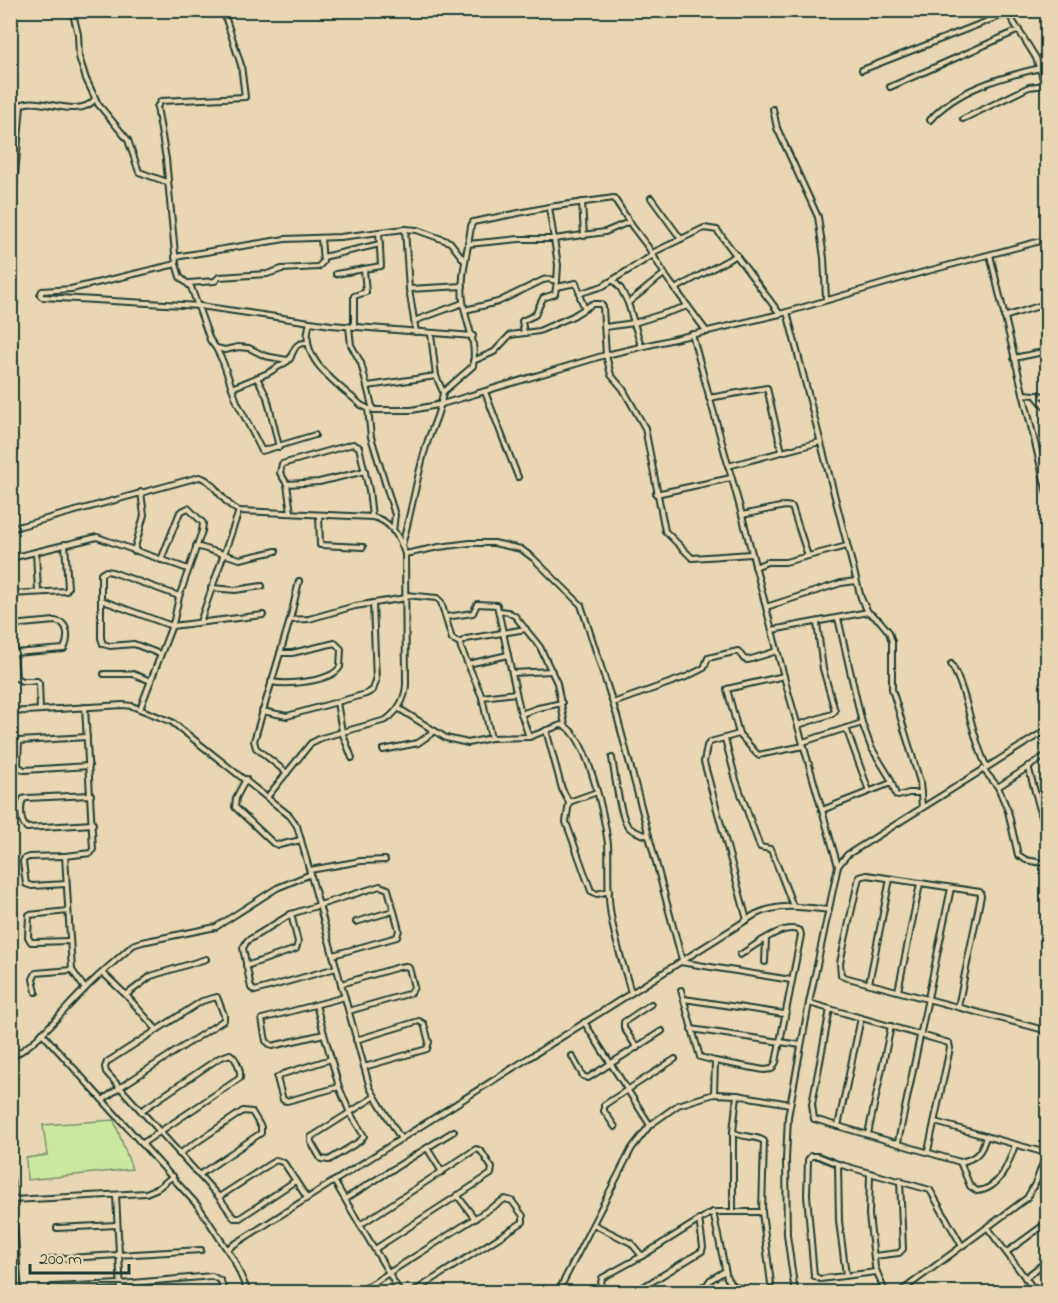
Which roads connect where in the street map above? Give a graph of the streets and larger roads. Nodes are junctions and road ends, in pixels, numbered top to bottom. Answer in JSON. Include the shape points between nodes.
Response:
{"nodes":[{"id":1,"x":72,"y":10,"type":"edge"},
{"id":2,"x":223,"y":10,"type":"edge"},
{"id":3,"x":1007,"y":12,"type":"edge"},
{"id":4,"x":1019,"y":30,"type":"junction"},
{"id":5,"x":1040,"y":68,"type":"junction"},
{"id":6,"x":862,"y":70,"type":"dead end"},
{"id":7,"x":1045,"y":85,"type":"junction"},
{"id":8,"x":891,"y":87,"type":"dead end"},
{"id":9,"x":1047,"y":93,"type":"edge"},
{"id":10,"x":95,"y":99,"type":"junction"},
{"id":11,"x":773,"y":109,"type":"dead end"},
{"id":12,"x":963,"y":118,"type":"dead end"},
{"id":13,"x":930,"y":120,"type":"dead end"},
{"id":14,"x":167,"y":182,"type":"junction"},
{"id":15,"x":651,"y":198,"type":"dead end"},
{"id":16,"x":582,"y":202,"type":"junction"},
{"id":17,"x":549,"y":207,"type":"junction"},
{"id":18,"x":12,"y":211,"type":"dead end"},
{"id":19,"x":629,"y":222,"type":"junction"},
{"id":20,"x":405,"y":229,"type":"junction"},
{"id":21,"x":378,"y":232,"type":"junction"},
{"id":22,"x":584,"y":236,"type":"junction"},
{"id":23,"x":321,"y":238,"type":"junction"},
{"id":24,"x":554,"y":239,"type":"junction"},
{"id":25,"x":681,"y":239,"type":"junction"},
{"id":26,"x":1047,"y":239,"type":"edge"},
{"id":27,"x":380,"y":244,"type":"junction"},
{"id":28,"x":468,"y":244,"type":"junction"},
{"id":29,"x":652,"y":254,"type":"junction"},
{"id":30,"x":737,"y":255,"type":"junction"},
{"id":31,"x":990,"y":255,"type":"junction"},
{"id":32,"x":176,"y":257,"type":"junction"},
{"id":33,"x":323,"y":257,"type":"junction"},
{"id":34,"x":464,"y":260,"type":"junction"},
{"id":35,"x":176,"y":264,"type":"junction"},
{"id":36,"x":364,"y":270,"type":"junction"},
{"id":37,"x":336,"y":274,"type":"dead end"},
{"id":38,"x":664,"y":274,"type":"junction"},
{"id":39,"x":613,"y":280,"type":"junction"},
{"id":40,"x":189,"y":283,"type":"junction"},
{"id":41,"x":557,"y":284,"type":"junction"},
{"id":42,"x":463,"y":286,"type":"junction"},
{"id":43,"x":409,"y":289,"type":"junction"},
{"id":44,"x":675,"y":289,"type":"junction"},
{"id":45,"x":580,"y":294,"type":"junction"},
{"id":46,"x":826,"y":300,"type":"junction"},
{"id":47,"x":463,"y":303,"type":"junction"},
{"id":48,"x":628,"y":303,"type":"junction"},
{"id":49,"x":200,"y":306,"type":"junction"},
{"id":50,"x":688,"y":306,"type":"junction"},
{"id":51,"x":1039,"y":306,"type":"dead end"},
{"id":52,"x":585,"y":309,"type":"junction"},
{"id":53,"x":465,"y":310,"type":"junction"},
{"id":54,"x":788,"y":312,"type":"junction"},
{"id":55,"x":780,"y":314,"type":"junction"},
{"id":56,"x":1004,"y":317,"type":"junction"},
{"id":57,"x":414,"y":321,"type":"junction"},
{"id":58,"x":310,"y":323,"type":"junction"},
{"id":59,"x":634,"y":324,"type":"junction"},
{"id":60,"x":352,"y":327,"type":"junction"},
{"id":61,"x":605,"y":327,"type":"junction"},
{"id":62,"x":707,"y":332,"type":"junction"},
{"id":63,"x":416,"y":333,"type":"junction"},
{"id":64,"x":524,"y":333,"type":"junction"},
{"id":65,"x":431,"y":334,"type":"junction"},
{"id":66,"x":692,"y":334,"type":"junction"},
{"id":67,"x":473,"y":336,"type":"junction"},
{"id":68,"x":307,"y":343,"type":"junction"},
{"id":69,"x":641,"y":345,"type":"junction"},
{"id":70,"x":216,"y":348,"type":"junction"},
{"id":71,"x":1047,"y":351,"type":"edge"},
{"id":72,"x":606,"y":355,"type":"junction"},
{"id":73,"x":1014,"y":358,"type":"junction"},
{"id":74,"x":290,"y":359,"type":"junction"},
{"id":75,"x":473,"y":361,"type":"junction"},
{"id":76,"x":436,"y":375,"type":"junction"},
{"id":77,"x":257,"y":378,"type":"junction"},
{"id":78,"x":368,"y":386,"type":"junction"},
{"id":79,"x":232,"y":388,"type":"junction"},
{"id":80,"x":443,"y":392,"type":"junction"},
{"id":81,"x":484,"y":392,"type":"junction"},
{"id":82,"x":1023,"y":394,"type":"junction"},
{"id":83,"x":1036,"y":396,"type":"junction"},
{"id":84,"x":1047,"y":396,"type":"edge"},
{"id":85,"x":709,"y":398,"type":"junction"},
{"id":86,"x":442,"y":404,"type":"junction"},
{"id":87,"x":368,"y":409,"type":"junction"},
{"id":88,"x":373,"y":410,"type":"junction"},
{"id":89,"x":1047,"y":410,"type":"edge"},
{"id":90,"x":315,"y":435,"type":"dead end"},
{"id":91,"x":820,"y":442,"type":"junction"},
{"id":92,"x":279,"y":447,"type":"junction"},
{"id":93,"x":782,"y":452,"type":"junction"},
{"id":94,"x":728,"y":466,"type":"junction"},
{"id":95,"x":365,"y":471,"type":"junction"},
{"id":96,"x":518,"y":477,"type":"dead end"},
{"id":97,"x":731,"y":478,"type":"junction"},
{"id":98,"x":287,"y":484,"type":"junction"},
{"id":99,"x":141,"y":492,"type":"junction"},
{"id":100,"x":656,"y":494,"type":"junction"},
{"id":101,"x":1047,"y":497,"type":"edge"},
{"id":102,"x":239,"y":511,"type":"junction"},
{"id":103,"x":291,"y":513,"type":"junction"},
{"id":104,"x":319,"y":514,"type":"junction"},
{"id":105,"x":742,"y":515,"type":"junction"},
{"id":106,"x":372,"y":517,"type":"junction"},
{"id":107,"x":10,"y":530,"type":"edge"},
{"id":108,"x":393,"y":532,"type":"junction"},
{"id":109,"x":65,"y":544,"type":"junction"},
{"id":110,"x":196,"y":546,"type":"junction"},
{"id":111,"x":402,"y":546,"type":"junction"},
{"id":112,"x":847,"y":546,"type":"junction"},
{"id":113,"x":363,"y":547,"type":"dead end"},
{"id":114,"x":134,"y":551,"type":"junction"},
{"id":115,"x":276,"y":551,"type":"dead end"},
{"id":116,"x":36,"y":552,"type":"junction"},
{"id":117,"x":405,"y":554,"type":"junction"},
{"id":118,"x":751,"y":554,"type":"junction"},
{"id":119,"x":223,"y":555,"type":"junction"},
{"id":120,"x":808,"y":556,"type":"junction"},
{"id":121,"x":161,"y":560,"type":"junction"},
{"id":122,"x":10,"y":562,"type":"edge"},
{"id":123,"x":755,"y":567,"type":"junction"},
{"id":124,"x":188,"y":570,"type":"junction"},
{"id":125,"x":299,"y":581,"type":"dead end"},
{"id":126,"x":856,"y":581,"type":"junction"},
{"id":127,"x":262,"y":586,"type":"dead end"},
{"id":128,"x":211,"y":588,"type":"junction"},
{"id":129,"x":38,"y":592,"type":"junction"},
{"id":130,"x":10,"y":594,"type":"edge"},
{"id":131,"x":406,"y":596,"type":"junction"},
{"id":132,"x":179,"y":597,"type":"junction"},
{"id":133,"x":101,"y":600,"type":"junction"},
{"id":134,"x":373,"y":603,"type":"junction"},
{"id":135,"x":10,"y":604,"type":"edge"},
{"id":136,"x":766,"y":607,"type":"junction"},
{"id":137,"x":499,"y":611,"type":"junction"},
{"id":138,"x":868,"y":612,"type":"junction"},
{"id":139,"x":263,"y":615,"type":"dead end"},
{"id":140,"x":446,"y":617,"type":"junction"},
{"id":141,"x":838,"y":618,"type":"junction"},
{"id":142,"x":290,"y":620,"type":"junction"},
{"id":143,"x":200,"y":622,"type":"junction"},
{"id":144,"x":817,"y":623,"type":"junction"},
{"id":145,"x":11,"y":625,"type":"edge"},
{"id":146,"x":172,"y":626,"type":"junction"},
{"id":147,"x":526,"y":629,"type":"junction"},
{"id":148,"x":772,"y":630,"type":"junction"},
{"id":149,"x":503,"y":634,"type":"junction"},
{"id":150,"x":460,"y":643,"type":"junction"},
{"id":151,"x":777,"y":651,"type":"junction"},
{"id":152,"x":14,"y":653,"type":"junction"},
{"id":153,"x":280,"y":653,"type":"junction"},
{"id":154,"x":160,"y":654,"type":"junction"},
{"id":155,"x":508,"y":655,"type":"junction"},
{"id":156,"x":468,"y":664,"type":"junction"},
{"id":157,"x":951,"y":664,"type":"dead end"},
{"id":158,"x":552,"y":671,"type":"junction"},
{"id":159,"x":512,"y":673,"type":"junction"},
{"id":160,"x":104,"y":674,"type":"dead end"},
{"id":161,"x":784,"y":676,"type":"junction"},
{"id":162,"x":151,"y":681,"type":"junction"},
{"id":163,"x":271,"y":682,"type":"junction"},
{"id":164,"x":516,"y":693,"type":"junction"},
{"id":165,"x":482,"y":697,"type":"junction"},
{"id":166,"x":337,"y":702,"type":"junction"},
{"id":167,"x":562,"y":703,"type":"junction"},
{"id":168,"x":613,"y":703,"type":"junction"},
{"id":169,"x":86,"y":707,"type":"junction"},
{"id":170,"x":398,"y":708,"type":"junction"},
{"id":171,"x":140,"y":709,"type":"junction"},
{"id":172,"x":40,"y":710,"type":"junction"},
{"id":173,"x":262,"y":711,"type":"junction"},
{"id":174,"x":10,"y":712,"type":"edge"},
{"id":175,"x":521,"y":714,"type":"junction"},
{"id":176,"x":862,"y":723,"type":"junction"},
{"id":177,"x":565,"y":725,"type":"junction"},
{"id":178,"x":798,"y":725,"type":"junction"},
{"id":179,"x":846,"y":728,"type":"junction"},
{"id":180,"x":1047,"y":729,"type":"edge"},
{"id":181,"x":546,"y":730,"type":"junction"},
{"id":182,"x":435,"y":731,"type":"junction"},
{"id":183,"x":342,"y":732,"type":"junction"},
{"id":184,"x":739,"y":734,"type":"junction"},
{"id":185,"x":87,"y":737,"type":"junction"},
{"id":186,"x":529,"y":737,"type":"junction"},
{"id":187,"x":491,"y":738,"type":"junction"},
{"id":188,"x":725,"y":739,"type":"junction"},
{"id":189,"x":10,"y":741,"type":"edge"},
{"id":190,"x":19,"y":741,"type":"junction"},
{"id":191,"x":804,"y":744,"type":"junction"},
{"id":192,"x":383,"y":750,"type":"dead end"},
{"id":193,"x":1047,"y":754,"type":"edge"},
{"id":194,"x":352,"y":758,"type":"dead end"},
{"id":195,"x":612,"y":758,"type":"dead end"},
{"id":196,"x":89,"y":766,"type":"junction"},
{"id":197,"x":1028,"y":766,"type":"junction"},
{"id":198,"x":985,"y":768,"type":"junction"},
{"id":199,"x":287,"y":773,"type":"junction"},
{"id":200,"x":246,"y":779,"type":"junction"},
{"id":201,"x":891,"y":783,"type":"junction"},
{"id":202,"x":998,"y":787,"type":"junction"},
{"id":203,"x":869,"y":791,"type":"junction"},
{"id":204,"x":597,"y":792,"type":"junction"},
{"id":205,"x":921,"y":793,"type":"junction"},
{"id":206,"x":91,"y":795,"type":"junction"},
{"id":207,"x":268,"y":796,"type":"junction"},
{"id":208,"x":569,"y":802,"type":"junction"},
{"id":209,"x":922,"y":808,"type":"junction"},
{"id":210,"x":822,"y":810,"type":"junction"},
{"id":211,"x":93,"y":824,"type":"junction"},
{"id":212,"x":649,"y":836,"type":"junction"},
{"id":213,"x":1047,"y":839,"type":"edge"},
{"id":214,"x":301,"y":840,"type":"junction"},
{"id":215,"x":65,"y":856,"type":"junction"},
{"id":216,"x":385,"y":860,"type":"dead end"},
{"id":217,"x":1047,"y":864,"type":"edge"},
{"id":218,"x":838,"y":866,"type":"junction"},
{"id":219,"x":310,"y":872,"type":"junction"},
{"id":220,"x":890,"y":879,"type":"junction"},
{"id":221,"x":66,"y":884,"type":"junction"},
{"id":222,"x":920,"y":884,"type":"junction"},
{"id":223,"x":951,"y":887,"type":"junction"},
{"id":224,"x":609,"y":891,"type":"junction"},
{"id":225,"x":320,"y":905,"type":"junction"},
{"id":226,"x":793,"y":906,"type":"junction"},
{"id":227,"x":829,"y":910,"type":"junction"},
{"id":228,"x":68,"y":911,"type":"junction"},
{"id":229,"x":393,"y":911,"type":"junction"},
{"id":230,"x":291,"y":914,"type":"junction"},
{"id":231,"x":747,"y":920,"type":"junction"},
{"id":232,"x":356,"y":922,"type":"dead end"},
{"id":233,"x":766,"y":939,"type":"junction"},
{"id":234,"x":70,"y":941,"type":"junction"},
{"id":235,"x":740,"y":954,"type":"dead end"},
{"id":236,"x":333,"y":956,"type":"junction"},
{"id":237,"x":206,"y":959,"type":"dead end"},
{"id":238,"x":681,"y":961,"type":"junction"},
{"id":239,"x":765,"y":962,"type":"dead end"},
{"id":240,"x":246,"y":966,"type":"junction"},
{"id":241,"x":336,"y":968,"type":"junction"},
{"id":242,"x":72,"y":970,"type":"junction"},
{"id":243,"x":103,"y":973,"type":"junction"},
{"id":244,"x":791,"y":980,"type":"junction"},
{"id":245,"x":869,"y":983,"type":"junction"},
{"id":246,"x":341,"y":984,"type":"junction"},
{"id":247,"x":85,"y":989,"type":"junction"},
{"id":248,"x":681,"y":990,"type":"dead end"},
{"id":249,"x":898,"y":991,"type":"junction"},
{"id":250,"x":36,"y":992,"type":"dead end"},
{"id":251,"x":631,"y":993,"type":"junction"},
{"id":252,"x":126,"y":995,"type":"junction"},
{"id":253,"x":345,"y":998,"type":"junction"},
{"id":254,"x":684,"y":999,"type":"junction"},
{"id":255,"x":928,"y":999,"type":"junction"},
{"id":256,"x":809,"y":1003,"type":"junction"},
{"id":257,"x":651,"y":1004,"type":"dead end"},
{"id":258,"x":316,"y":1005,"type":"junction"},
{"id":259,"x":958,"y":1007,"type":"junction"},
{"id":260,"x":830,"y":1009,"type":"junction"},
{"id":261,"x":349,"y":1011,"type":"junction"},
{"id":262,"x":784,"y":1014,"type":"junction"},
{"id":263,"x":861,"y":1018,"type":"junction"},
{"id":264,"x":584,"y":1022,"type":"junction"},
{"id":265,"x":891,"y":1026,"type":"junction"},
{"id":266,"x":691,"y":1029,"type":"junction"},
{"id":267,"x":157,"y":1030,"type":"junction"},
{"id":268,"x":662,"y":1031,"type":"dead end"},
{"id":269,"x":1047,"y":1032,"type":"edge"},
{"id":270,"x":42,"y":1033,"type":"junction"},
{"id":271,"x":324,"y":1034,"type":"junction"},
{"id":272,"x":920,"y":1035,"type":"junction"},
{"id":273,"x":356,"y":1040,"type":"junction"},
{"id":274,"x":779,"y":1042,"type":"junction"},
{"id":275,"x":801,"y":1045,"type":"junction"},
{"id":276,"x":637,"y":1048,"type":"junction"},
{"id":277,"x":572,"y":1056,"type":"dead end"},
{"id":278,"x":10,"y":1057,"type":"edge"},
{"id":279,"x":331,"y":1059,"type":"junction"},
{"id":280,"x":675,"y":1059,"type":"dead end"},
{"id":281,"x":715,"y":1061,"type":"junction"},
{"id":282,"x":611,"y":1064,"type":"junction"},
{"id":283,"x":364,"y":1067,"type":"junction"},
{"id":284,"x":339,"y":1087,"type":"junction"},
{"id":285,"x":119,"y":1088,"type":"junction"},
{"id":286,"x":627,"y":1089,"type":"junction"},
{"id":287,"x":714,"y":1094,"type":"junction"},
{"id":288,"x":737,"y":1095,"type":"junction"},
{"id":289,"x":374,"y":1097,"type":"junction"},
{"id":290,"x":104,"y":1099,"type":"junction"},
{"id":291,"x":790,"y":1104,"type":"junction"},
{"id":292,"x":141,"y":1111,"type":"junction"},
{"id":293,"x":350,"y":1113,"type":"junction"},
{"id":294,"x":935,"y":1122,"type":"junction"},
{"id":295,"x":650,"y":1125,"type":"junction"},
{"id":296,"x":838,"y":1126,"type":"junction"},
{"id":297,"x":615,"y":1127,"type":"dead end"},
{"id":298,"x":454,"y":1131,"type":"dead end"},
{"id":299,"x":159,"y":1132,"type":"junction"},
{"id":300,"x":733,"y":1132,"type":"junction"},
{"id":301,"x":868,"y":1134,"type":"junction"},
{"id":302,"x":986,"y":1136,"type":"junction"},
{"id":303,"x":401,"y":1139,"type":"junction"},
{"id":304,"x":898,"y":1142,"type":"junction"},
{"id":305,"x":143,"y":1143,"type":"junction"},
{"id":306,"x":1015,"y":1144,"type":"junction"},
{"id":307,"x":427,"y":1148,"type":"junction"},
{"id":308,"x":928,"y":1151,"type":"junction"},
{"id":309,"x":1047,"y":1151,"type":"edge"},
{"id":310,"x":179,"y":1154,"type":"junction"},
{"id":311,"x":960,"y":1162,"type":"junction"},
{"id":312,"x":838,"y":1164,"type":"junction"},
{"id":313,"x":442,"y":1172,"type":"junction"},
{"id":314,"x":870,"y":1173,"type":"junction"},
{"id":315,"x":199,"y":1175,"type":"junction"},
{"id":316,"x":173,"y":1176,"type":"junction"},
{"id":317,"x":10,"y":1179,"type":"edge"},
{"id":318,"x":900,"y":1180,"type":"junction"},
{"id":319,"x":295,"y":1181,"type":"junction"},
{"id":320,"x":334,"y":1181,"type":"junction"},
{"id":321,"x":116,"y":1195,"type":"junction"},
{"id":322,"x":457,"y":1195,"type":"junction"},
{"id":323,"x":219,"y":1197,"type":"junction"},
{"id":324,"x":307,"y":1198,"type":"junction"},
{"id":325,"x":345,"y":1199,"type":"junction"},
{"id":326,"x":11,"y":1203,"type":"edge"},
{"id":327,"x":713,"y":1212,"type":"junction"},
{"id":328,"x":733,"y":1212,"type":"junction"},
{"id":329,"x":762,"y":1212,"type":"junction"},
{"id":330,"x":475,"y":1219,"type":"junction"},
{"id":331,"x":699,"y":1219,"type":"junction"},
{"id":332,"x":1047,"y":1222,"type":"edge"},
{"id":333,"x":592,"y":1224,"type":"junction"},
{"id":334,"x":117,"y":1225,"type":"junction"},
{"id":335,"x":360,"y":1226,"type":"junction"},
{"id":336,"x":987,"y":1227,"type":"junction"},
{"id":337,"x":57,"y":1228,"type":"dead end"},
{"id":338,"x":13,"y":1243,"type":"edge"},
{"id":339,"x":962,"y":1246,"type":"junction"},
{"id":340,"x":227,"y":1249,"type":"junction"},
{"id":341,"x":375,"y":1249,"type":"junction"},
{"id":342,"x":201,"y":1250,"type":"dead end"},
{"id":343,"x":1007,"y":1252,"type":"junction"},
{"id":344,"x":119,"y":1255,"type":"junction"},
{"id":345,"x":642,"y":1256,"type":"junction"},
{"id":346,"x":874,"y":1256,"type":"junction"},
{"id":347,"x":52,"y":1259,"type":"dead end"},
{"id":348,"x":1047,"y":1260,"type":"edge"},
{"id":349,"x":725,"y":1271,"type":"junction"},
{"id":350,"x":876,"y":1272,"type":"junction"},
{"id":351,"x":390,"y":1274,"type":"junction"},
{"id":352,"x":846,"y":1275,"type":"junction"},
{"id":353,"x":1025,"y":1278,"type":"junction"},
{"id":354,"x":121,"y":1284,"type":"junction"},
{"id":355,"x":771,"y":1284,"type":"dead end"},
{"id":356,"x":706,"y":1286,"type":"junction"},
{"id":357,"x":52,"y":1287,"type":"dead end"},
{"id":358,"x":18,"y":1293,"type":"edge"},
{"id":359,"x":122,"y":1293,"type":"edge"},
{"id":360,"x":224,"y":1293,"type":"edge"},
{"id":361,"x":248,"y":1293,"type":"edge"},
{"id":362,"x":359,"y":1293,"type":"edge"},
{"id":363,"x":400,"y":1293,"type":"edge"},
{"id":364,"x":413,"y":1293,"type":"edge"},
{"id":365,"x":558,"y":1293,"type":"edge"},
{"id":366,"x":604,"y":1293,"type":"edge"},
{"id":367,"x":635,"y":1293,"type":"edge"},
{"id":368,"x":693,"y":1293,"type":"edge"},
{"id":369,"x":710,"y":1293,"type":"edge"},
{"id":370,"x":748,"y":1293,"type":"edge"},
{"id":371,"x":795,"y":1293,"type":"edge"},
{"id":372,"x":885,"y":1293,"type":"edge"},
{"id":373,"x":900,"y":1293,"type":"edge"},
{"id":374,"x":1036,"y":1293,"type":"edge"}],
"edges":[{"from":1,"to":10,"type":"street","via":[[79,57]]},
{"from":2,"to":14,"type":"street","via":[[241,65],[246,96],[158,103]]},
{"from":3,"to":4,"type":"street"},
{"from":3,"to":6,"type":"street"},
{"from":4,"to":5,"type":"street"},
{"from":4,"to":8,"type":"street"},
{"from":5,"to":7,"type":"street"},
{"from":5,"to":13,"type":"street","via":[[1008,75],[961,95]]},
{"from":7,"to":9,"type":"street"},
{"from":7,"to":12,"type":"street","via":[[1029,87]]},
{"from":10,"to":14,"type":"street","via":[[128,140],[139,172]]},
{"from":10,"to":18,"type":"street","via":[[83,106],[21,105]]},
{"from":11,"to":46,"type":"street","via":[[777,128],[818,217]]},
{"from":14,"to":32,"type":"street"},
{"from":15,"to":25,"type":"street"},
{"from":16,"to":17,"type":"street"},
{"from":16,"to":19,"type":"street","via":[[614,198]]},
{"from":16,"to":22,"type":"street"},
{"from":17,"to":24,"type":"street"},
{"from":17,"to":28,"type":"street","via":[[473,222]]},
{"from":19,"to":22,"type":"street"},
{"from":19,"to":29,"type":"street"},
{"from":20,"to":21,"type":"street"},
{"from":20,"to":34,"type":"street","via":[[443,238]]},
{"from":20,"to":43,"type":"street"},
{"from":21,"to":23,"type":"street"},
{"from":21,"to":27,"type":"street"},
{"from":22,"to":24,"type":"street"},
{"from":23,"to":32,"type":"street","via":[[285,238]]},
{"from":23,"to":33,"type":"street"},
{"from":24,"to":28,"type":"street"},
{"from":24,"to":41,"type":"street"},
{"from":25,"to":29,"type":"street"},
{"from":25,"to":30,"type":"street","via":[[713,228]]},
{"from":26,"to":31,"type":"street"},
{"from":27,"to":33,"type":"street"},
{"from":27,"to":36,"type":"street","via":[[382,265]]},
{"from":28,"to":34,"type":"street"},
{"from":29,"to":38,"type":"street"},
{"from":29,"to":39,"type":"street"},
{"from":30,"to":44,"type":"street"},
{"from":30,"to":55,"type":"street"},
{"from":31,"to":46,"type":"street"},
{"from":31,"to":56,"type":"street"},
{"from":32,"to":35,"type":"street"},
{"from":33,"to":40,"type":"street","via":[[318,267]]},
{"from":34,"to":42,"type":"street"},
{"from":35,"to":40,"type":"street","via":[[180,277]]},
{"from":35,"to":49,"type":"street","via":[[71,289],[42,291],[40,295]]},
{"from":36,"to":37,"type":"street"},
{"from":36,"to":60,"type":"street","via":[[366,292],[354,296]]},
{"from":38,"to":44,"type":"street"},
{"from":38,"to":48,"type":"street"},
{"from":39,"to":45,"type":"street"},
{"from":39,"to":48,"type":"street"},
{"from":40,"to":49,"type":"street"},
{"from":41,"to":45,"type":"street","via":[[576,283]]},
{"from":41,"to":53,"type":"street","via":[[543,280],[498,302]]},
{"from":41,"to":64,"type":"street","via":[[555,294],[543,298],[535,315],[522,321]]},
{"from":42,"to":43,"type":"street"},
{"from":42,"to":47,"type":"street"},
{"from":43,"to":57,"type":"street"},
{"from":44,"to":50,"type":"street"},
{"from":45,"to":52,"type":"street"},
{"from":46,"to":54,"type":"street"},
{"from":47,"to":53,"type":"street"},
{"from":47,"to":57,"type":"street"},
{"from":48,"to":59,"type":"street"},
{"from":49,"to":58,"type":"street"},
{"from":49,"to":70,"type":"street"},
{"from":50,"to":59,"type":"street"},
{"from":50,"to":62,"type":"street"},
{"from":51,"to":56,"type":"street"},
{"from":52,"to":61,"type":"street","via":[[594,303],[601,304]]},
{"from":52,"to":64,"type":"street","via":[[539,332]]},
{"from":53,"to":67,"type":"street"},
{"from":54,"to":55,"type":"street"},
{"from":54,"to":91,"type":"street"},
{"from":55,"to":62,"type":"street"},
{"from":56,"to":73,"type":"street"},
{"from":57,"to":63,"type":"street"},
{"from":58,"to":60,"type":"street"},
{"from":58,"to":68,"type":"street"},
{"from":59,"to":61,"type":"street"},
{"from":59,"to":69,"type":"street"},
{"from":60,"to":63,"type":"street"},
{"from":60,"to":78,"type":"street","via":[[351,345],[362,363]]},
{"from":61,"to":72,"type":"street"},
{"from":62,"to":66,"type":"street"},
{"from":63,"to":65,"type":"street"},
{"from":64,"to":75,"type":"street","via":[[510,334],[494,352]]},
{"from":65,"to":67,"type":"street"},
{"from":65,"to":76,"type":"street"},
{"from":66,"to":69,"type":"street"},
{"from":66,"to":85,"type":"street"},
{"from":67,"to":75,"type":"street"},
{"from":68,"to":74,"type":"street","via":[[296,346]]},
{"from":68,"to":87,"type":"street","via":[[327,375]]},
{"from":69,"to":72,"type":"street"},
{"from":70,"to":74,"type":"street","via":[[243,347],[265,357]]},
{"from":70,"to":79,"type":"street"},
{"from":71,"to":73,"type":"street"},
{"from":72,"to":81,"type":"street"},
{"from":72,"to":100,"type":"street","via":[[611,375],[645,428]]},
{"from":73,"to":82,"type":"street"},
{"from":74,"to":77,"type":"street"},
{"from":75,"to":80,"type":"street","via":[[470,370]]},
{"from":76,"to":78,"type":"street"},
{"from":76,"to":80,"type":"street"},
{"from":77,"to":79,"type":"street"},
{"from":77,"to":92,"type":"street","via":[[267,397]]},
{"from":78,"to":88,"type":"street"},
{"from":79,"to":92,"type":"street","via":[[262,450]]},
{"from":80,"to":86,"type":"street"},
{"from":81,"to":86,"type":"street"},
{"from":81,"to":96,"type":"street"},
{"from":82,"to":83,"type":"street"},
{"from":82,"to":101,"type":"street"},
{"from":83,"to":84,"type":"street"},
{"from":83,"to":89,"type":"street"},
{"from":85,"to":93,"type":"street","via":[[767,388]]},
{"from":85,"to":94,"type":"street"},
{"from":86,"to":88,"type":"street","via":[[412,410]]},
{"from":86,"to":111,"type":"street","via":[[424,451]]},
{"from":87,"to":88,"type":"street"},
{"from":87,"to":108,"type":"street","via":[[371,438],[395,515]]},
{"from":90,"to":92,"type":"street"},
{"from":91,"to":93,"type":"street"},
{"from":91,"to":112,"type":"street"},
{"from":93,"to":94,"type":"street"},
{"from":94,"to":97,"type":"street"},
{"from":95,"to":98,"type":"street","via":[[319,482]]},
{"from":95,"to":98,"type":"street","via":[[359,447],[350,444],[282,464],[280,473]]},
{"from":95,"to":106,"type":"street"},
{"from":97,"to":100,"type":"street"},
{"from":97,"to":105,"type":"street"},
{"from":98,"to":103,"type":"street"},
{"from":99,"to":102,"type":"street","via":[[202,477]]},
{"from":99,"to":107,"type":"street"},
{"from":99,"to":114,"type":"street","via":[[144,515]]},
{"from":100,"to":118,"type":"street","via":[[665,531],[690,558]]},
{"from":102,"to":103,"type":"street"},
{"from":102,"to":119,"type":"street"},
{"from":103,"to":104,"type":"street"},
{"from":104,"to":106,"type":"street"},
{"from":104,"to":113,"type":"street","via":[[320,545]]},
{"from":105,"to":118,"type":"street"},
{"from":105,"to":120,"type":"street","via":[[792,507]]},
{"from":106,"to":108,"type":"street","via":[[385,520]]},
{"from":108,"to":111,"type":"street"},
{"from":109,"to":114,"type":"street","via":[[97,537]]},
{"from":109,"to":116,"type":"street"},
{"from":109,"to":129,"type":"street","via":[[68,588]]},
{"from":110,"to":119,"type":"street"},
{"from":110,"to":121,"type":"street","via":[[203,523],[192,510],[182,509]]},
{"from":110,"to":124,"type":"street"},
{"from":111,"to":117,"type":"street"},
{"from":112,"to":120,"type":"street"},
{"from":112,"to":126,"type":"street"},
{"from":114,"to":121,"type":"street"},
{"from":115,"to":119,"type":"street","via":[[246,559]]},
{"from":116,"to":122,"type":"street"},
{"from":116,"to":129,"type":"street"},
{"from":117,"to":131,"type":"street"},
{"from":117,"to":168,"type":"street","via":[[453,544],[485,543],[527,553],[581,605]]},
{"from":118,"to":123,"type":"street"},
{"from":119,"to":128,"type":"street"},
{"from":120,"to":123,"type":"street"},
{"from":121,"to":124,"type":"street"},
{"from":123,"to":136,"type":"street"},
{"from":124,"to":132,"type":"street"},
{"from":125,"to":142,"type":"street"},
{"from":126,"to":136,"type":"street"},
{"from":126,"to":138,"type":"street"},
{"from":127,"to":128,"type":"street"},
{"from":128,"to":143,"type":"street"},
{"from":129,"to":130,"type":"street"},
{"from":131,"to":134,"type":"street"},
{"from":131,"to":140,"type":"street","via":[[437,598]]},
{"from":131,"to":170,"type":"street","via":[[406,694]]},
{"from":132,"to":133,"type":"street","via":[[106,571],[101,576]]},
{"from":132,"to":146,"type":"street"},
{"from":133,"to":146,"type":"street"},
{"from":133,"to":154,"type":"street","via":[[103,644],[134,644]]},
{"from":134,"to":142,"type":"street"},
{"from":134,"to":166,"type":"street","via":[[375,687],[366,694]]},
{"from":135,"to":145,"type":"street"},
{"from":136,"to":148,"type":"street"},
{"from":137,"to":140,"type":"street","via":[[496,604],[477,604],[473,614]]},
{"from":137,"to":147,"type":"street","via":[[515,616]]},
{"from":137,"to":149,"type":"street"},
{"from":138,"to":141,"type":"street"},
{"from":138,"to":205,"type":"street","via":[[889,632],[892,642],[892,689]]},
{"from":139,"to":143,"type":"street"},
{"from":140,"to":150,"type":"street","via":[[452,639]]},
{"from":141,"to":144,"type":"street"},
{"from":141,"to":176,"type":"street"},
{"from":142,"to":153,"type":"street"},
{"from":143,"to":146,"type":"street"},
{"from":144,"to":148,"type":"street"},
{"from":144,"to":178,"type":"street","via":[[835,711]]},
{"from":145,"to":152,"type":"street"},
{"from":145,"to":152,"type":"street","via":[[55,621],[67,630],[64,648]]},
{"from":146,"to":154,"type":"street"},
{"from":147,"to":149,"type":"street"},
{"from":147,"to":158,"type":"street"},
{"from":148,"to":151,"type":"street"},
{"from":149,"to":150,"type":"street"},
{"from":149,"to":155,"type":"street"},
{"from":150,"to":156,"type":"street"},
{"from":151,"to":161,"type":"street"},
{"from":151,"to":168,"type":"street","via":[[748,660],[738,651],[711,657],[704,668],[690,676]]},
{"from":152,"to":172,"type":"street","via":[[16,678],[39,683]]},
{"from":153,"to":163,"type":"street"},
{"from":153,"to":163,"type":"street","via":[[335,643],[340,649],[340,667],[332,674],[296,684]]},
{"from":154,"to":162,"type":"street"},
{"from":155,"to":156,"type":"street"},
{"from":155,"to":159,"type":"street"},
{"from":156,"to":165,"type":"street"},
{"from":157,"to":198,"type":"street"},
{"from":158,"to":159,"type":"street"},
{"from":158,"to":167,"type":"street"},
{"from":159,"to":164,"type":"street"},
{"from":160,"to":162,"type":"street","via":[[134,674]]},
{"from":161,"to":178,"type":"street"},
{"from":161,"to":184,"type":"street","via":[[727,689]]},
{"from":162,"to":171,"type":"street"},
{"from":163,"to":173,"type":"street"},
{"from":164,"to":165,"type":"street"},
{"from":164,"to":175,"type":"street"},
{"from":165,"to":187,"type":"street"},
{"from":166,"to":173,"type":"street","via":[[287,716]]},
{"from":166,"to":183,"type":"street"},
{"from":167,"to":175,"type":"street"},
{"from":167,"to":177,"type":"street"},
{"from":168,"to":212,"type":"street"},
{"from":169,"to":171,"type":"street","via":[[123,705]]},
{"from":169,"to":172,"type":"street"},
{"from":169,"to":185,"type":"street"},
{"from":170,"to":182,"type":"street"},
{"from":170,"to":183,"type":"street","via":[[386,720]]},
{"from":171,"to":200,"type":"street","via":[[172,722]]},
{"from":172,"to":174,"type":"street"},
{"from":173,"to":199,"type":"street","via":[[254,744]]},
{"from":175,"to":186,"type":"street"},
{"from":176,"to":179,"type":"street"},
{"from":176,"to":201,"type":"street"},
{"from":177,"to":181,"type":"street"},
{"from":177,"to":204,"type":"street","via":[[587,759]]},
{"from":178,"to":191,"type":"street"},
{"from":179,"to":191,"type":"street"},
{"from":179,"to":203,"type":"street"},
{"from":180,"to":198,"type":"street"},
{"from":181,"to":186,"type":"street"},
{"from":181,"to":208,"type":"street"},
{"from":182,"to":187,"type":"street","via":[[468,743]]},
{"from":182,"to":192,"type":"street","via":[[418,742]]},
{"from":183,"to":194,"type":"street"},
{"from":183,"to":199,"type":"street","via":[[311,743]]},
{"from":184,"to":188,"type":"street"},
{"from":184,"to":191,"type":"street","via":[[758,755]]},
{"from":185,"to":190,"type":"street"},
{"from":185,"to":196,"type":"street"},
{"from":186,"to":187,"type":"street"},
{"from":188,"to":226,"type":"street","via":[[760,847],[772,852]]},
{"from":188,"to":231,"type":"street","via":[[709,743],[704,762]]},
{"from":189,"to":190,"type":"street"},
{"from":190,"to":196,"type":"street","via":[[21,769]]},
{"from":191,"to":210,"type":"street"},
{"from":193,"to":197,"type":"street"},
{"from":195,"to":212,"type":"street","via":[[627,825]]},
{"from":196,"to":206,"type":"street"},
{"from":197,"to":202,"type":"street"},
{"from":197,"to":213,"type":"street"},
{"from":198,"to":202,"type":"street"},
{"from":198,"to":209,"type":"street"},
{"from":199,"to":207,"type":"street"},
{"from":200,"to":207,"type":"street"},
{"from":200,"to":214,"type":"street","via":[[235,807],[273,843]]},
{"from":201,"to":203,"type":"street"},
{"from":201,"to":205,"type":"street","via":[[898,796]]},
{"from":202,"to":217,"type":"street","via":[[1018,855]]},
{"from":203,"to":210,"type":"street"},
{"from":204,"to":208,"type":"street"},
{"from":204,"to":224,"type":"street","via":[[608,846]]},
{"from":205,"to":209,"type":"street"},
{"from":206,"to":211,"type":"street"},
{"from":206,"to":211,"type":"street","via":[[23,799],[22,822],[27,828]]},
{"from":207,"to":214,"type":"street","via":[[295,821]]},
{"from":208,"to":224,"type":"street","via":[[566,822],[591,891]]},
{"from":209,"to":218,"type":"street","via":[[847,855]]},
{"from":210,"to":218,"type":"street"},
{"from":211,"to":215,"type":"street","via":[[93,852]]},
{"from":212,"to":238,"type":"street"},
{"from":214,"to":219,"type":"street"},
{"from":215,"to":221,"type":"street"},
{"from":215,"to":221,"type":"street","via":[[29,857],[23,862],[29,886]]},
{"from":216,"to":219,"type":"street"},
{"from":218,"to":227,"type":"street"},
{"from":219,"to":225,"type":"street"},
{"from":219,"to":243,"type":"street","via":[[216,927],[137,943]]},
{"from":220,"to":222,"type":"street"},
{"from":220,"to":245,"type":"street"},
{"from":220,"to":245,"type":"street","via":[[859,877],[842,953],[841,975]]},
{"from":221,"to":228,"type":"street"},
{"from":222,"to":223,"type":"street"},
{"from":222,"to":249,"type":"street"},
{"from":223,"to":255,"type":"street"},
{"from":223,"to":259,"type":"street","via":[[981,895]]},
{"from":224,"to":251,"type":"street","via":[[610,912]]},
{"from":225,"to":229,"type":"street","via":[[385,886]]},
{"from":225,"to":230,"type":"street"},
{"from":225,"to":236,"type":"street"},
{"from":226,"to":227,"type":"street"},
{"from":226,"to":231,"type":"street","via":[[765,910]]},
{"from":227,"to":256,"type":"street"},
{"from":228,"to":234,"type":"street"},
{"from":228,"to":234,"type":"street","via":[[28,915],[28,937],[31,942]]},
{"from":229,"to":232,"type":"street"},
{"from":229,"to":236,"type":"street","via":[[399,930],[397,937]]},
{"from":230,"to":240,"type":"street","via":[[244,944]]},
{"from":230,"to":240,"type":"street","via":[[296,949]]},
{"from":231,"to":238,"type":"street"},
{"from":233,"to":235,"type":"street"},
{"from":233,"to":239,"type":"street"},
{"from":233,"to":244,"type":"street","via":[[783,929],[800,931]]},
{"from":234,"to":242,"type":"street"},
{"from":236,"to":241,"type":"street"},
{"from":237,"to":252,"type":"street","via":[[151,976]]},
{"from":238,"to":244,"type":"street"},
{"from":238,"to":251,"type":"street"},
{"from":240,"to":241,"type":"street","via":[[250,988],[255,991]]},
{"from":241,"to":246,"type":"street"},
{"from":242,"to":247,"type":"street"},
{"from":242,"to":250,"type":"street","via":[[36,973]]},
{"from":243,"to":247,"type":"street"},
{"from":243,"to":252,"type":"street"},
{"from":244,"to":262,"type":"street"},
{"from":245,"to":249,"type":"street"},
{"from":246,"to":253,"type":"street"},
{"from":246,"to":261,"type":"street","via":[[399,967],[409,968],[414,987],[411,993]]},
{"from":247,"to":270,"type":"street"},
{"from":248,"to":254,"type":"street"},
{"from":249,"to":255,"type":"street"},
{"from":251,"to":264,"type":"street"},
{"from":252,"to":267,"type":"street"},
{"from":253,"to":258,"type":"street"},
{"from":253,"to":261,"type":"street"},
{"from":254,"to":262,"type":"street"},
{"from":254,"to":266,"type":"street"},
{"from":255,"to":259,"type":"street"},
{"from":255,"to":272,"type":"street"},
{"from":256,"to":260,"type":"street"},
{"from":256,"to":275,"type":"street"},
{"from":257,"to":276,"type":"street","via":[[624,1022]]},
{"from":258,"to":271,"type":"street"},
{"from":258,"to":271,"type":"street","via":[[264,1018],[266,1041],[276,1046]]},
{"from":259,"to":269,"type":"street"},
{"from":260,"to":263,"type":"street"},
{"from":260,"to":296,"type":"street","via":[[812,1111],[814,1119]]},
{"from":261,"to":273,"type":"street"},
{"from":262,"to":274,"type":"street"},
{"from":263,"to":265,"type":"street"},
{"from":263,"to":296,"type":"street"},
{"from":264,"to":282,"type":"street"},
{"from":264,"to":303,"type":"street"},
{"from":265,"to":272,"type":"street"},
{"from":265,"to":301,"type":"street"},
{"from":266,"to":274,"type":"street"},
{"from":266,"to":281,"type":"street","via":[[698,1054]]},
{"from":267,"to":285,"type":"street","via":[[105,1064],[106,1072]]},
{"from":267,"to":285,"type":"street","via":[[212,996],[224,1015],[220,1023]]},
{"from":268,"to":276,"type":"street"},
{"from":270,"to":278,"type":"street"},
{"from":270,"to":290,"type":"street"},
{"from":271,"to":279,"type":"street"},
{"from":272,"to":294,"type":"street","via":[[950,1046]]},
{"from":272,"to":304,"type":"street"},
{"from":273,"to":283,"type":"street"},
{"from":273,"to":283,"type":"street","via":[[419,1021],[424,1024],[430,1046],[425,1050]]},
{"from":274,"to":275,"type":"street"},
{"from":274,"to":281,"type":"street","via":[[772,1070]]},
{"from":275,"to":291,"type":"street"},
{"from":276,"to":282,"type":"street"},
{"from":277,"to":282,"type":"street","via":[[588,1078]]},
{"from":279,"to":284,"type":"street"},
{"from":279,"to":284,"type":"street","via":[[283,1074],[276,1082],[287,1101]]},
{"from":280,"to":286,"type":"street"},
{"from":281,"to":287,"type":"street"},
{"from":282,"to":286,"type":"street"},
{"from":283,"to":289,"type":"street"},
{"from":284,"to":293,"type":"street"},
{"from":285,"to":290,"type":"street"},
{"from":285,"to":292,"type":"street"},
{"from":286,"to":295,"type":"street"},
{"from":286,"to":297,"type":"street","via":[[604,1105]]},
{"from":287,"to":288,"type":"street"},
{"from":287,"to":295,"type":"street","via":[[678,1105]]},
{"from":288,"to":291,"type":"street"},
{"from":288,"to":300,"type":"street"},
{"from":289,"to":293,"type":"street"},
{"from":289,"to":303,"type":"street"},
{"from":290,"to":305,"type":"street"},
{"from":291,"to":371,"type":"street","via":[[787,1236]]},
{"from":292,"to":299,"type":"street"},
{"from":292,"to":299,"type":"street","via":[[219,1058],[230,1054],[234,1057],[240,1078]]},
{"from":293,"to":293,"type":"street","via":[[311,1137],[310,1142],[323,1160],[363,1139]]},
{"from":294,"to":302,"type":"street"},
{"from":294,"to":308,"type":"street"},
{"from":295,"to":333,"type":"street","via":[[632,1148]]},
{"from":296,"to":301,"type":"street"},
{"from":298,"to":307,"type":"street"},
{"from":299,"to":305,"type":"street"},
{"from":299,"to":310,"type":"street"},
{"from":300,"to":328,"type":"street"},
{"from":300,"to":329,"type":"street","via":[[764,1142]]},
{"from":301,"to":304,"type":"street"},
{"from":302,"to":306,"type":"street"},
{"from":302,"to":311,"type":"street","via":[[976,1157]]},
{"from":303,"to":320,"type":"street"},
{"from":304,"to":308,"type":"street"},
{"from":305,"to":316,"type":"street"},
{"from":306,"to":309,"type":"street"},
{"from":306,"to":311,"type":"street","via":[[1003,1174],[980,1191],[970,1186]]},
{"from":307,"to":313,"type":"street"},
{"from":307,"to":325,"type":"street"},
{"from":308,"to":311,"type":"street"},
{"from":309,"to":336,"type":"street","via":[[1027,1198]]},
{"from":310,"to":315,"type":"street"},
{"from":310,"to":315,"type":"street","via":[[243,1111],[252,1112],[261,1133]]},
{"from":312,"to":314,"type":"street"},
{"from":312,"to":352,"type":"street","via":[[839,1221]]},
{"from":312,"to":352,"type":"street","via":[[811,1156],[807,1195],[814,1275],[820,1279]]},
{"from":313,"to":322,"type":"street","via":[[476,1149],[481,1151],[492,1168],[491,1174]]},
{"from":313,"to":335,"type":"street"},
{"from":314,"to":318,"type":"street"},
{"from":314,"to":346,"type":"street","via":[[869,1215]]},
{"from":315,"to":323,"type":"street"},
{"from":316,"to":321,"type":"street","via":[[151,1192]]},
{"from":316,"to":340,"type":"street"},
{"from":317,"to":326,"type":"street"},
{"from":318,"to":339,"type":"street","via":[[932,1191]]},
{"from":318,"to":346,"type":"street","via":[[902,1251]]},
{"from":319,"to":323,"type":"street","via":[[284,1163],[276,1160]]},
{"from":319,"to":323,"type":"street","via":[[237,1219]]},
{"from":319,"to":324,"type":"street"},
{"from":320,"to":324,"type":"street"},
{"from":320,"to":325,"type":"street"},
{"from":321,"to":326,"type":"street"},
{"from":321,"to":334,"type":"street"},
{"from":322,"to":330,"type":"street"},
{"from":322,"to":341,"type":"street"},
{"from":324,"to":340,"type":"street"},
{"from":325,"to":335,"type":"street"},
{"from":326,"to":338,"type":"street"},
{"from":327,"to":328,"type":"street"},
{"from":327,"to":331,"type":"street"},
{"from":327,"to":349,"type":"street"},
{"from":328,"to":329,"type":"street"},
{"from":329,"to":355,"type":"street"},
{"from":330,"to":351,"type":"street"},
{"from":330,"to":364,"type":"street","via":[[507,1198],[524,1219]]},
{"from":331,"to":345,"type":"street"},
{"from":331,"to":367,"type":"street","via":[[702,1251]]},
{"from":332,"to":343,"type":"street"},
{"from":333,"to":345,"type":"street","via":[[632,1243]]},
{"from":333,"to":365,"type":"street"},
{"from":334,"to":337,"type":"street"},
{"from":334,"to":344,"type":"street"},
{"from":335,"to":341,"type":"street"},
{"from":336,"to":339,"type":"street"},
{"from":336,"to":343,"type":"street"},
{"from":338,"to":358,"type":"street"},
{"from":339,"to":373,"type":"street"},
{"from":340,"to":361,"type":"street"},
{"from":341,"to":351,"type":"street"},
{"from":342,"to":344,"type":"street"},
{"from":343,"to":353,"type":"street"},
{"from":344,"to":347,"type":"street"},
{"from":344,"to":354,"type":"street"},
{"from":345,"to":366,"type":"street","via":[[603,1278]]},
{"from":346,"to":350,"type":"street"},
{"from":348,"to":353,"type":"street"},
{"from":349,"to":356,"type":"street"},
{"from":349,"to":370,"type":"street","via":[[731,1284]]},
{"from":350,"to":352,"type":"street"},
{"from":350,"to":372,"type":"street"},
{"from":351,"to":362,"type":"street"},
{"from":351,"to":363,"type":"street"},
{"from":353,"to":374,"type":"street"},
{"from":354,"to":357,"type":"street"},
{"from":354,"to":359,"type":"street"},
{"from":354,"to":360,"type":"street","via":[[212,1276],[221,1281]]},
{"from":356,"to":368,"type":"street"},
{"from":356,"to":369,"type":"street"}]}
